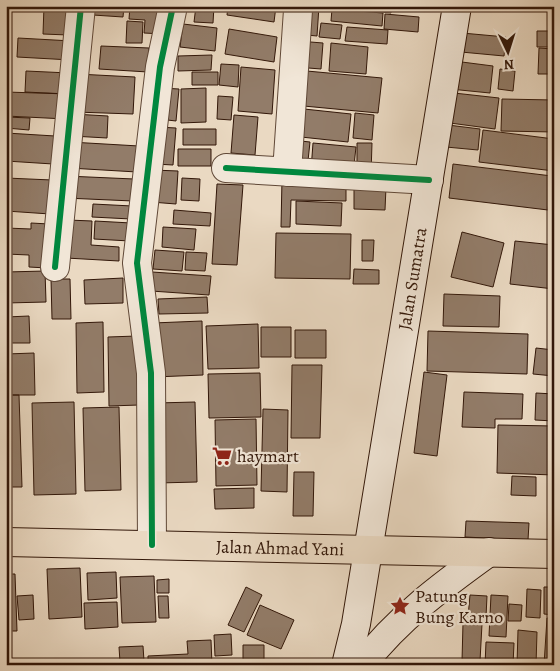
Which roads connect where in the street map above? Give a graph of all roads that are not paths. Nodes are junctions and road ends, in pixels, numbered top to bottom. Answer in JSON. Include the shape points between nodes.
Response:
{"nodes":[{"id":1,"x":81,"y":6,"type":"edge"},
{"id":2,"x":173,"y":6,"type":"edge"},
{"id":3,"x":457,"y":6,"type":"edge"},
{"id":4,"x":298,"y":10,"type":"dead end"},
{"id":5,"x":226,"y":168,"type":"dead end"},
{"id":6,"x":287,"y":172,"type":"junction"},
{"id":7,"x":429,"y":180,"type":"junction"},
{"id":8,"x":55,"y":267,"type":"dead end"},
{"id":9,"x":6,"y":542,"type":"edge"},
{"id":10,"x":152,"y":545,"type":"junction"},
{"id":11,"x":367,"y":550,"type":"junction"},
{"id":12,"x":489,"y":552,"type":"junction"},
{"id":13,"x":554,"y":554,"type":"edge"},
{"id":14,"x":346,"y":665,"type":"edge"},
{"id":15,"x":362,"y":665,"type":"edge"}],
"edges":[{"from":1,"to":8,"type":"street"},
{"from":2,"to":10,"type":"street","via":[[160,68],[138,263],[152,373]]},
{"from":3,"to":7,"type":"street","name":"Jalan Sumatra"},
{"from":4,"to":6,"type":"street"},
{"from":5,"to":6,"type":"street"},
{"from":6,"to":7,"type":"street"},
{"from":7,"to":11,"type":"street","name":"Jalan Sumatra"},
{"from":9,"to":10,"type":"main road","name":"Jalan Ahmad Yani"},
{"from":10,"to":11,"type":"main road","name":"Jalan Ahmad Yani"},
{"from":11,"to":12,"type":"main road","name":"Jalan Ahmad Yani"},
{"from":11,"to":14,"type":"street","name":"Jalan Sumatra"},
{"from":12,"to":13,"type":"main road","name":"Jalan Ahmad Yani"},
{"from":12,"to":15,"type":"street","via":[[440,587],[387,635]]}]}
